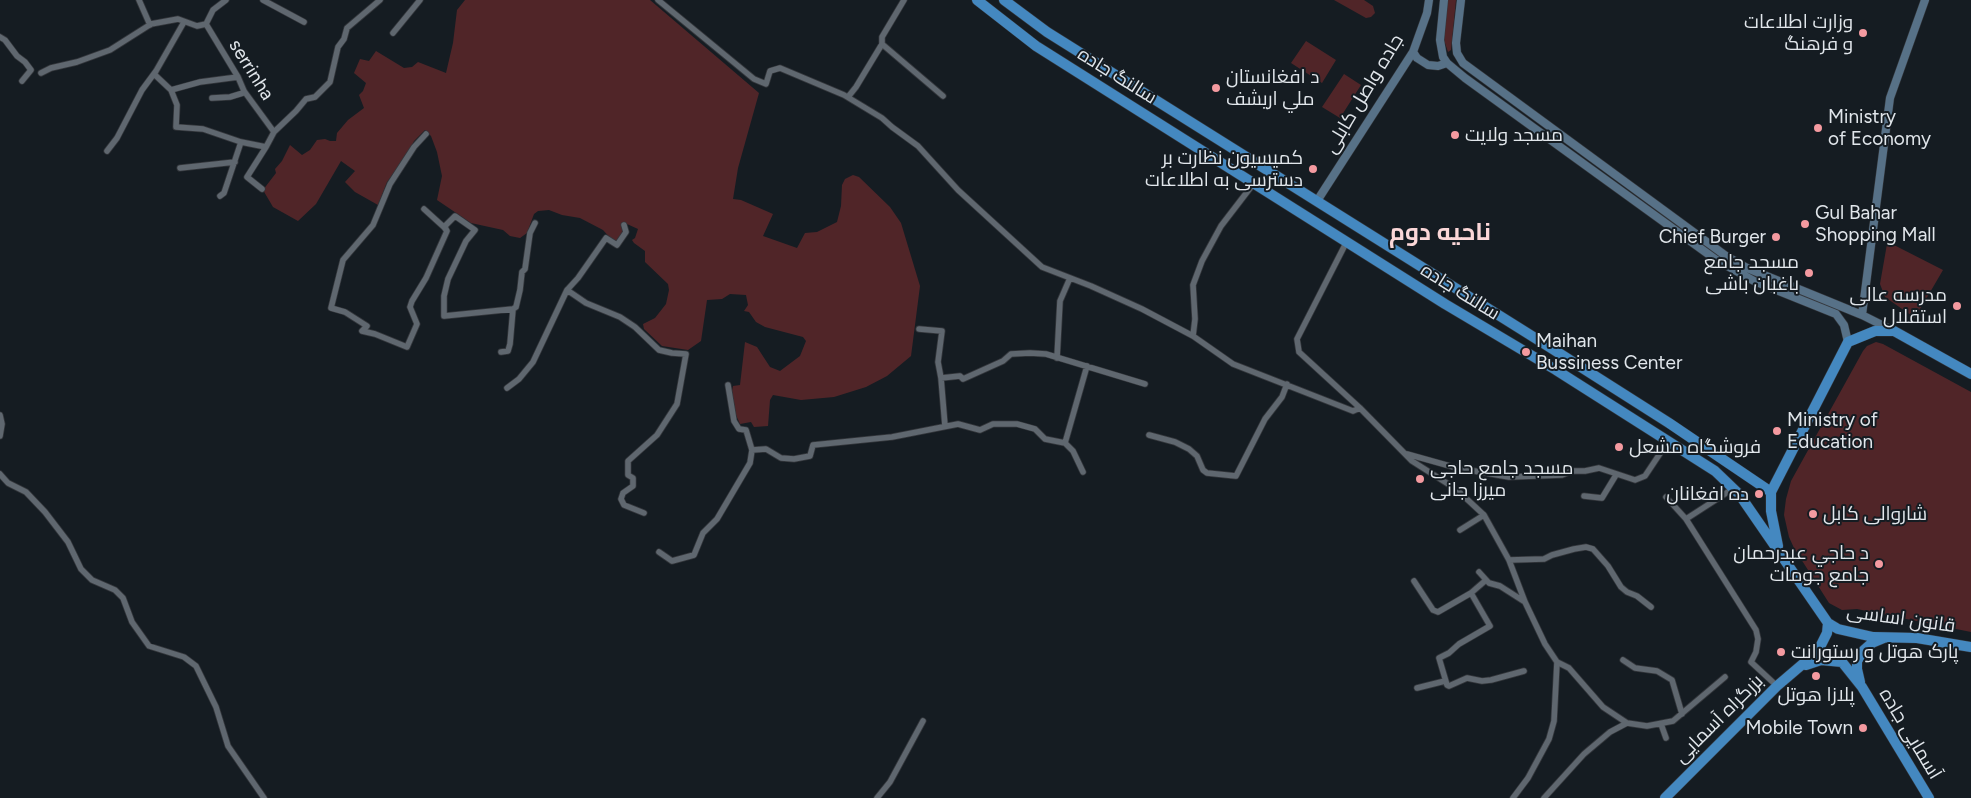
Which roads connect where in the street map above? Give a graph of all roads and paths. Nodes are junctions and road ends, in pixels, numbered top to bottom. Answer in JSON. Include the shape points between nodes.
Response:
{"nodes":[{"id":1,"x":139,"y":0,"type":"edge"},
{"id":2,"x":226,"y":0,"type":"edge"},
{"id":3,"x":263,"y":0,"type":"edge"},
{"id":4,"x":380,"y":0,"type":"edge"},
{"id":5,"x":420,"y":0,"type":"edge"},
{"id":6,"x":658,"y":0,"type":"edge"},
{"id":7,"x":904,"y":0,"type":"edge"},
{"id":8,"x":977,"y":0,"type":"edge"},
{"id":9,"x":1004,"y":0,"type":"edge"},
{"id":10,"x":1429,"y":0,"type":"edge"},
{"id":11,"x":1444,"y":0,"type":"edge"},
{"id":12,"x":1461,"y":0,"type":"edge"},
{"id":13,"x":1925,"y":0,"type":"edge"},
{"id":14,"x":184,"y":22,"type":"junction"},
{"id":15,"x":304,"y":22,"type":"dead end"},
{"id":16,"x":206,"y":24,"type":"junction"},
{"id":17,"x":150,"y":25,"type":"junction"},
{"id":18,"x":393,"y":32,"type":"dead end"},
{"id":19,"x":0,"y":37,"type":"edge"},
{"id":20,"x":882,"y":44,"type":"junction"},
{"id":21,"x":1413,"y":52,"type":"junction"},
{"id":22,"x":1448,"y":63,"type":"junction"},
{"id":23,"x":42,"y":73,"type":"dead end"},
{"id":24,"x":154,"y":74,"type":"junction"},
{"id":25,"x":238,"y":77,"type":"junction"},
{"id":26,"x":22,"y":81,"type":"dead end"},
{"id":27,"x":171,"y":90,"type":"junction"},
{"id":28,"x":244,"y":91,"type":"junction"},
{"id":29,"x":844,"y":95,"type":"junction"},
{"id":30,"x":943,"y":96,"type":"dead end"},
{"id":31,"x":1151,"y":97,"type":"junction"},
{"id":32,"x":212,"y":98,"type":"dead end"},
{"id":33,"x":1141,"y":112,"type":"junction"},
{"id":34,"x":274,"y":132,"type":"junction"},
{"id":35,"x":426,"y":134,"type":"dead end"},
{"id":36,"x":241,"y":142,"type":"junction"},
{"id":37,"x":266,"y":147,"type":"junction"},
{"id":38,"x":107,"y":150,"type":"dead end"},
{"id":39,"x":235,"y":162,"type":"junction"},
{"id":40,"x":180,"y":168,"type":"dead end"},
{"id":41,"x":1254,"y":182,"type":"junction"},
{"id":42,"x":262,"y":189,"type":"dead end"},
{"id":43,"x":220,"y":196,"type":"dead end"},
{"id":44,"x":1317,"y":201,"type":"junction"},
{"id":45,"x":424,"y":209,"type":"dead end"},
{"id":46,"x":534,"y":223,"type":"dead end"},
{"id":47,"x":624,"y":225,"type":"dead end"},
{"id":48,"x":447,"y":230,"type":"junction"},
{"id":49,"x":1347,"y":241,"type":"junction"},
{"id":50,"x":1070,"y":278,"type":"junction"},
{"id":51,"x":567,"y":290,"type":"junction"},
{"id":52,"x":513,"y":309,"type":"junction"},
{"id":53,"x":1862,"y":315,"type":"junction"},
{"id":54,"x":918,"y":328,"type":"dead end"},
{"id":55,"x":1894,"y":331,"type":"junction"},
{"id":56,"x":1193,"y":336,"type":"junction"},
{"id":57,"x":1848,"y":342,"type":"junction"},
{"id":58,"x":501,"y":352,"type":"dead end"},
{"id":59,"x":1057,"y":358,"type":"junction"},
{"id":60,"x":1087,"y":366,"type":"junction"},
{"id":61,"x":1971,"y":374,"type":"edge"},
{"id":62,"x":941,"y":378,"type":"junction"},
{"id":63,"x":1145,"y":384,"type":"dead end"},
{"id":64,"x":1287,"y":384,"type":"junction"},
{"id":65,"x":728,"y":385,"type":"dead end"},
{"id":66,"x":507,"y":388,"type":"dead end"},
{"id":67,"x":1360,"y":408,"type":"junction"},
{"id":68,"x":0,"y":415,"type":"edge"},
{"id":69,"x":945,"y":426,"type":"junction"},
{"id":70,"x":1149,"y":434,"type":"dead end"},
{"id":71,"x":0,"y":436,"type":"edge"},
{"id":72,"x":1669,"y":440,"type":"junction"},
{"id":73,"x":1066,"y":443,"type":"junction"},
{"id":74,"x":752,"y":450,"type":"junction"},
{"id":75,"x":1405,"y":454,"type":"junction"},
{"id":76,"x":1084,"y":472,"type":"dead end"},
{"id":77,"x":0,"y":474,"type":"edge"},
{"id":78,"x":1616,"y":475,"type":"junction"},
{"id":79,"x":1734,"y":488,"type":"junction"},
{"id":80,"x":1772,"y":492,"type":"junction"},
{"id":81,"x":1584,"y":496,"type":"dead end"},
{"id":82,"x":1666,"y":497,"type":"dead end"},
{"id":83,"x":644,"y":514,"type":"dead end"},
{"id":84,"x":1484,"y":515,"type":"junction"},
{"id":85,"x":1686,"y":519,"type":"junction"},
{"id":86,"x":1460,"y":530,"type":"dead end"},
{"id":87,"x":659,"y":552,"type":"dead end"},
{"id":88,"x":1779,"y":552,"type":"junction"},
{"id":89,"x":1509,"y":560,"type":"junction"},
{"id":90,"x":1479,"y":572,"type":"dead end"},
{"id":91,"x":1486,"y":580,"type":"junction"},
{"id":92,"x":1414,"y":581,"type":"dead end"},
{"id":93,"x":1471,"y":592,"type":"junction"},
{"id":94,"x":1525,"y":602,"type":"junction"},
{"id":95,"x":1652,"y":608,"type":"dead end"},
{"id":96,"x":1828,"y":623,"type":"junction"},
{"id":97,"x":1886,"y":637,"type":"junction"},
{"id":98,"x":1971,"y":647,"type":"edge"},
{"id":99,"x":1623,"y":660,"type":"dead end"},
{"id":100,"x":1557,"y":662,"type":"junction"},
{"id":101,"x":1800,"y":667,"type":"junction"},
{"id":102,"x":1524,"y":672,"type":"dead end"},
{"id":103,"x":1725,"y":677,"type":"dead end"},
{"id":104,"x":1445,"y":681,"type":"junction"},
{"id":105,"x":1777,"y":686,"type":"junction"},
{"id":106,"x":1418,"y":688,"type":"dead end"},
{"id":107,"x":1862,"y":688,"type":"junction"},
{"id":108,"x":1682,"y":714,"type":"junction"},
{"id":109,"x":923,"y":721,"type":"dead end"},
{"id":110,"x":1627,"y":723,"type":"junction"},
{"id":111,"x":1662,"y":724,"type":"junction"},
{"id":112,"x":1666,"y":738,"type":"dead end"},
{"id":113,"x":264,"y":798,"type":"edge"},
{"id":114,"x":876,"y":798,"type":"edge"},
{"id":115,"x":1513,"y":798,"type":"edge"},
{"id":116,"x":1544,"y":798,"type":"edge"},
{"id":117,"x":1665,"y":798,"type":"edge"},
{"id":118,"x":1929,"y":798,"type":"edge"}],
"edges":[{"from":1,"to":17,"type":"street"},
{"from":2,"to":16,"type":"street","via":[[213,10]]},
{"from":3,"to":15,"type":"street"},
{"from":4,"to":34,"type":"street","name":"serrinha","via":[[347,28],[338,48],[330,82],[315,96],[306,99]]},
{"from":5,"to":18,"type":"street"},
{"from":6,"to":29,"type":"street","via":[[754,79],[766,84],[770,71],[780,68]]},
{"from":7,"to":20,"type":"street","via":[[882,37]]},
{"from":8,"to":33,"type":"highway","name":"سالنگ جاده","via":[[1036,46]]},
{"from":9,"to":31,"type":"highway","name":"سالنگ جاده","via":[[1047,32]]},
{"from":10,"to":21,"type":"main road","name":"جاده واصل کابلی"},
{"from":11,"to":22,"type":"main road","via":[[1440,40],[1443,57]]},
{"from":12,"to":53,"type":"main road","via":[[1456,43],[1463,63],[1726,256],[1747,268]]},
{"from":13,"to":53,"type":"main road","via":[[1890,98]]},
{"from":14,"to":16,"type":"street","via":[[197,26]]},
{"from":14,"to":17,"type":"street","via":[[178,19]]},
{"from":14,"to":24,"type":"street"},
{"from":16,"to":25,"type":"street","name":"serrinha"},
{"from":17,"to":23,"type":"street","via":[[110,50]]},
{"from":19,"to":26,"type":"street","via":[[31,70]]},
{"from":20,"to":29,"type":"street","via":[[856,87],[848,97]]},
{"from":20,"to":30,"type":"street"},
{"from":21,"to":22,"type":"main road","via":[[1428,65]]},
{"from":21,"to":44,"type":"main road","name":"جاده واصل کابلی"},
{"from":22,"to":57,"type":"main road","via":[[1716,259],[1754,280],[1836,314],[1844,325]]},
{"from":24,"to":27,"type":"street"},
{"from":24,"to":38,"type":"street"},
{"from":25,"to":27,"type":"street"},
{"from":25,"to":28,"type":"street","name":"serrinha"},
{"from":27,"to":36,"type":"street","via":[[177,105],[176,127],[203,129]]},
{"from":28,"to":32,"type":"street"},
{"from":28,"to":34,"type":"street","name":"serrinha"},
{"from":29,"to":50,"type":"street","via":[[882,118],[918,146],[958,190],[1042,267]]},
{"from":31,"to":33,"type":"highway"},
{"from":31,"to":44,"type":"highway","name":"سالنگ جاده"},
{"from":33,"to":41,"type":"highway","name":"سالنگ جاده"},
{"from":34,"to":37,"type":"street"},
{"from":35,"to":48,"type":"street","via":[[390,184],[373,225],[343,260],[331,308],[345,312],[366,326],[362,331],[407,347],[417,324],[410,308],[412,301]]},
{"from":36,"to":37,"type":"street"},
{"from":36,"to":39,"type":"street"},
{"from":37,"to":42,"type":"street","via":[[247,178]]},
{"from":39,"to":40,"type":"street"},
{"from":39,"to":43,"type":"street"},
{"from":41,"to":49,"type":"highway","name":"سالنگ جاده"},
{"from":41,"to":56,"type":"street","via":[[1221,226],[1202,261],[1193,285]]},
{"from":44,"to":80,"type":"highway","name":"سالنگ جاده"},
{"from":45,"to":48,"type":"street"},
{"from":46,"to":52,"type":"street"},
{"from":47,"to":51,"type":"street","via":[[626,232],[618,245],[606,238]]},
{"from":48,"to":52,"type":"street","via":[[444,226],[455,216],[475,230],[448,279],[444,316]]},
{"from":49,"to":67,"type":"street","via":[[1296,339],[1296,345],[1299,352]]},
{"from":49,"to":72,"type":"highway","name":"سالنگ جاده"},
{"from":50,"to":56,"type":"street","via":[[1142,309]]},
{"from":50,"to":59,"type":"street","via":[[1060,301]]},
{"from":51,"to":66,"type":"street","via":[[534,362]]},
{"from":51,"to":83,"type":"street","via":[[586,303],[620,317],[659,350],[686,354],[677,404],[657,435],[628,461],[628,475],[633,478],[633,486],[623,493],[621,499],[624,506]]},
{"from":52,"to":58,"type":"street","via":[[508,351]]},
{"from":53,"to":55,"type":"main road"},
{"from":54,"to":62,"type":"street","via":[[942,331],[938,362]]},
{"from":55,"to":57,"type":"highway","via":[[1876,331]]},
{"from":55,"to":61,"type":"highway"},
{"from":56,"to":64,"type":"street","via":[[1233,364]]},
{"from":57,"to":80,"type":"highway"},
{"from":59,"to":60,"type":"street"},
{"from":59,"to":62,"type":"street","via":[[1046,354],[1011,354],[1003,361],[963,379],[960,376]]},
{"from":60,"to":63,"type":"street"},
{"from":60,"to":73,"type":"street"},
{"from":62,"to":69,"type":"street"},
{"from":64,"to":67,"type":"street","via":[[1353,411]]},
{"from":64,"to":70,"type":"street","via":[[1236,476],[1207,473],[1189,449]]},
{"from":65,"to":74,"type":"street","via":[[734,421],[739,429],[746,430]]},
{"from":67,"to":75,"type":"street"},
{"from":68,"to":71,"type":"street"},
{"from":69,"to":73,"type":"street","via":[[958,424],[980,430],[993,424],[1017,424],[1035,429],[1045,438]]},
{"from":69,"to":74,"type":"street","via":[[892,437],[813,445],[810,456],[794,459],[781,458],[766,450]]},
{"from":72,"to":78,"type":"street","via":[[1643,478],[1635,480]]},
{"from":72,"to":79,"type":"highway","name":"سالنگ جاده"},
{"from":73,"to":76,"type":"street"},
{"from":74,"to":87,"type":"street","via":[[750,463],[717,519],[703,533],[694,555],[672,562]]},
{"from":75,"to":78,"type":"street","via":[[1509,477],[1599,468]]},
{"from":75,"to":84,"type":"street","via":[[1456,489]]},
{"from":77,"to":113,"type":"street","via":[[8,483],[26,492],[45,512],[68,542],[81,569],[92,580],[115,590],[123,598],[132,622],[149,646],[184,657],[196,666],[216,707],[228,746]]},
{"from":78,"to":81,"type":"street","via":[[1602,498]]},
{"from":79,"to":85,"type":"street"},
{"from":79,"to":88,"type":"highway","name":"سالنگ جاده"},
{"from":80,"to":88,"type":"highway","via":[[1771,511]]},
{"from":82,"to":85,"type":"street"},
{"from":84,"to":86,"type":"street"},
{"from":84,"to":89,"type":"street"},
{"from":85,"to":105,"type":"street","via":[[1756,630],[1756,652],[1751,662]]},
{"from":88,"to":96,"type":"highway","name":"سالنگ جاده"},
{"from":89,"to":94,"type":"street"},
{"from":89,"to":95,"type":"street","via":[[1544,559],[1574,549],[1593,549],[1621,587]]},
{"from":90,"to":91,"type":"street"},
{"from":91,"to":93,"type":"street"},
{"from":91,"to":94,"type":"street"},
{"from":92,"to":93,"type":"street","via":[[1438,612]]},
{"from":93,"to":104,"type":"street","via":[[1490,626],[1439,658]]},
{"from":94,"to":100,"type":"street"},
{"from":96,"to":97,"type":"highway","name":"قانون اساسی","via":[[1846,632]]},
{"from":96,"to":101,"type":"highway","name":"بزرگراه آسمایی","via":[[1818,651]]},
{"from":97,"to":98,"type":"highway","name":"قانون اساسی","via":[[1917,638]]},
{"from":97,"to":107,"type":"highway","via":[[1868,647],[1857,661]]},
{"from":99,"to":108,"type":"street","via":[[1635,668],[1657,671],[1672,680]]},
{"from":100,"to":110,"type":"street","via":[[1570,668],[1603,707]]},
{"from":100,"to":115,"type":"street","via":[[1554,721],[1549,739]]},
{"from":101,"to":105,"type":"highway","name":"بزرگراه آسمایی"},
{"from":101,"to":107,"type":"highway","via":[[1821,660],[1842,662]]},
{"from":102,"to":104,"type":"street","via":[[1482,681],[1467,678],[1449,686]]},
{"from":103,"to":108,"type":"street"},
{"from":104,"to":106,"type":"street"},
{"from":105,"to":117,"type":"highway","name":"بزرگراه آسمایی"},
{"from":107,"to":118,"type":"highway","name":"آسمایی جاده"},
{"from":108,"to":111,"type":"street"},
{"from":109,"to":114,"type":"street","via":[[890,782]]},
{"from":110,"to":111,"type":"street"},
{"from":110,"to":116,"type":"street","via":[[1610,732],[1584,754]]},
{"from":111,"to":112,"type":"street"}]}
